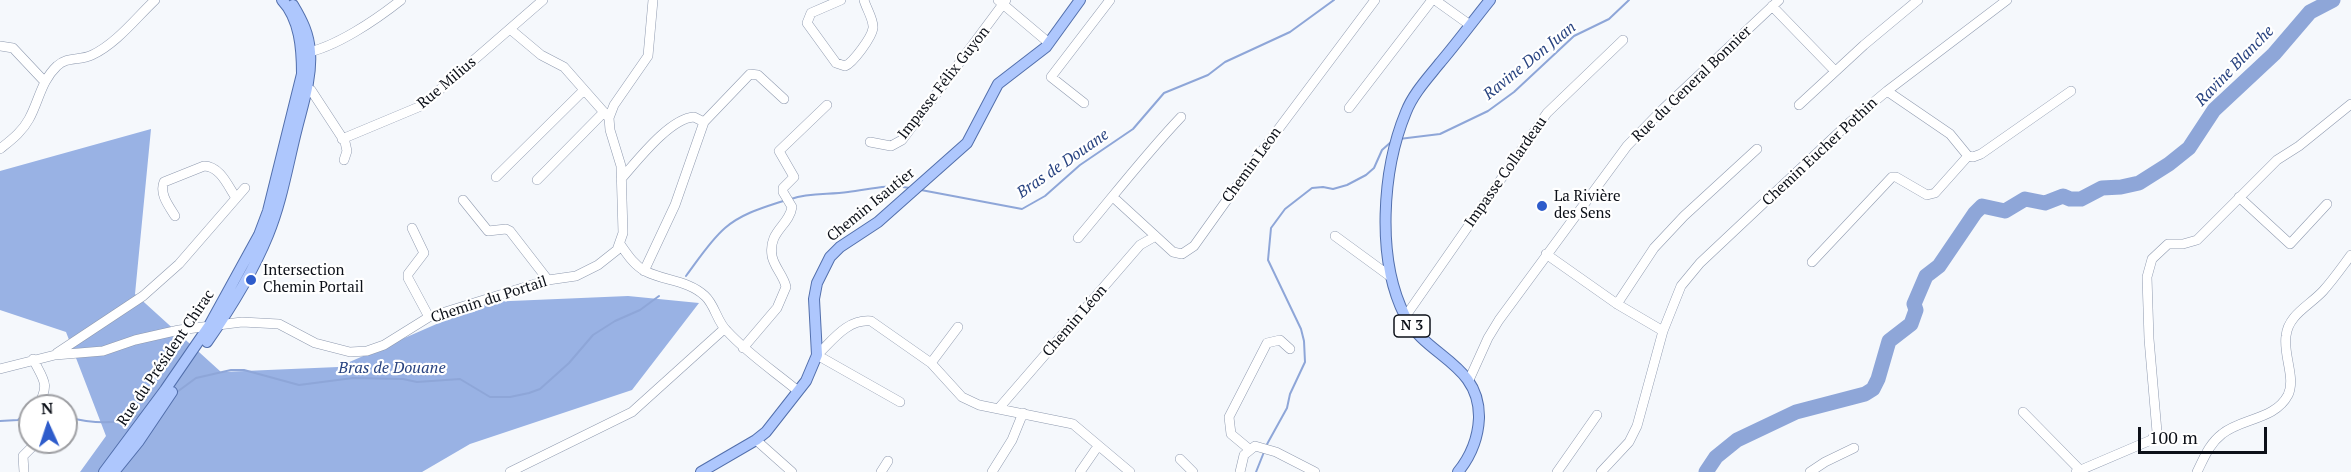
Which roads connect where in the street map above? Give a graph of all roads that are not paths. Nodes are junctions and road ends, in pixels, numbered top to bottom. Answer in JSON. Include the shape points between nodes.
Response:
{"nodes":[{"id":1,"x":155,"y":0,"type":"edge"},
{"id":2,"x":282,"y":0,"type":"edge"},
{"id":3,"x":289,"y":0,"type":"edge"},
{"id":4,"x":400,"y":0,"type":"edge"},
{"id":5,"x":543,"y":0,"type":"edge"},
{"id":6,"x":653,"y":0,"type":"edge"},
{"id":7,"x":841,"y":0,"type":"edge"},
{"id":8,"x":864,"y":0,"type":"edge"},
{"id":9,"x":1080,"y":0,"type":"edge"},
{"id":10,"x":1110,"y":0,"type":"edge"},
{"id":11,"x":1375,"y":0,"type":"edge"},
{"id":12,"x":1433,"y":0,"type":"edge"},
{"id":13,"x":1490,"y":0,"type":"edge"},
{"id":14,"x":1918,"y":0,"type":"edge"},
{"id":15,"x":2007,"y":0,"type":"edge"},
{"id":16,"x":1002,"y":2,"type":"edge"},
{"id":17,"x":1776,"y":3,"type":"edge"},
{"id":18,"x":1470,"y":26,"type":"junction"},
{"id":19,"x":510,"y":29,"type":"junction"},
{"id":20,"x":1623,"y":40,"type":"dead end"},
{"id":21,"x":1049,"y":43,"type":"junction"},
{"id":22,"x":0,"y":46,"type":"edge"},
{"id":23,"x":306,"y":52,"type":"junction"},
{"id":24,"x":1835,"y":71,"type":"junction"},
{"id":25,"x":45,"y":82,"type":"junction"},
{"id":26,"x":303,"y":87,"type":"junction"},
{"id":27,"x":584,"y":90,"type":"junction"},
{"id":28,"x":1887,"y":91,"type":"junction"},
{"id":29,"x":2071,"y":91,"type":"dead end"},
{"id":30,"x":784,"y":99,"type":"dead end"},
{"id":31,"x":1084,"y":103,"type":"dead end"},
{"id":32,"x":2351,"y":104,"type":"edge"},
{"id":33,"x":826,"y":105,"type":"dead end"},
{"id":34,"x":1799,"y":105,"type":"dead end"},
{"id":35,"x":1349,"y":108,"type":"dead end"},
{"id":36,"x":606,"y":115,"type":"junction"},
{"id":37,"x":1181,"y":117,"type":"dead end"},
{"id":38,"x":704,"y":122,"type":"junction"},
{"id":39,"x":342,"y":139,"type":"junction"},
{"id":40,"x":870,"y":142,"type":"dead end"},
{"id":41,"x":0,"y":149,"type":"edge"},
{"id":42,"x":1757,"y":149,"type":"dead end"},
{"id":43,"x":1968,"y":156,"type":"junction"},
{"id":44,"x":344,"y":159,"type":"dead end"},
{"id":45,"x":496,"y":177,"type":"dead end"},
{"id":46,"x":621,"y":179,"type":"junction"},
{"id":47,"x":537,"y":180,"type":"dead end"},
{"id":48,"x":245,"y":188,"type":"dead end"},
{"id":49,"x":1113,"y":197,"type":"junction"},
{"id":50,"x":2239,"y":197,"type":"junction"},
{"id":51,"x":236,"y":198,"type":"junction"},
{"id":52,"x":463,"y":200,"type":"dead end"},
{"id":53,"x":2326,"y":204,"type":"dead end"},
{"id":54,"x":175,"y":216,"type":"dead end"},
{"id":55,"x":412,"y":228,"type":"dead end"},
{"id":56,"x":1335,"y":236,"type":"dead end"},
{"id":57,"x":1154,"y":237,"type":"junction"},
{"id":58,"x":1078,"y":238,"type":"dead end"},
{"id":59,"x":620,"y":244,"type":"junction"},
{"id":60,"x":1546,"y":254,"type":"junction"},
{"id":61,"x":2351,"y":255,"type":"edge"},
{"id":62,"x":1812,"y":262,"type":"dead end"},
{"id":63,"x":644,"y":271,"type":"junction"},
{"id":64,"x":1391,"y":277,"type":"junction"},
{"id":65,"x":548,"y":280,"type":"junction"},
{"id":66,"x":1617,"y":304,"type":"junction"},
{"id":67,"x":429,"y":317,"type":"junction"},
{"id":68,"x":1405,"y":317,"type":"junction"},
{"id":69,"x":213,"y":326,"type":"junction"},
{"id":70,"x":958,"y":327,"type":"dead end"},
{"id":71,"x":724,"y":329,"type":"junction"},
{"id":72,"x":1663,"y":331,"type":"junction"},
{"id":73,"x":743,"y":348,"type":"junction"},
{"id":74,"x":1290,"y":349,"type":"dead end"},
{"id":75,"x":55,"y":355,"type":"junction"},
{"id":76,"x":817,"y":356,"type":"junction"},
{"id":77,"x":33,"y":359,"type":"junction"},
{"id":78,"x":931,"y":363,"type":"junction"},
{"id":79,"x":0,"y":369,"type":"edge"},
{"id":80,"x":1469,"y":380,"type":"junction"},
{"id":81,"x":170,"y":388,"type":"junction"},
{"id":82,"x":798,"y":391,"type":"junction"},
{"id":83,"x":45,"y":394,"type":"edge"},
{"id":84,"x":900,"y":402,"type":"dead end"},
{"id":85,"x":999,"y":408,"type":"junction"},
{"id":86,"x":2023,"y":412,"type":"dead end"},
{"id":87,"x":1023,"y":413,"type":"junction"},
{"id":88,"x":1597,"y":414,"type":"dead end"},
{"id":89,"x":756,"y":440,"type":"junction"},
{"id":90,"x":1098,"y":446,"type":"junction"},
{"id":91,"x":1854,"y":448,"type":"dead end"},
{"id":92,"x":1249,"y":449,"type":"junction"},
{"id":93,"x":25,"y":454,"type":"edge"},
{"id":94,"x":1180,"y":459,"type":"dead end"},
{"id":95,"x":888,"y":461,"type":"dead end"},
{"id":96,"x":2078,"y":471,"type":"edge"},
{"id":97,"x":24,"y":472,"type":"edge"},
{"id":98,"x":104,"y":472,"type":"edge"},
{"id":99,"x":114,"y":472,"type":"edge"},
{"id":100,"x":510,"y":472,"type":"edge"},
{"id":101,"x":701,"y":472,"type":"edge"},
{"id":102,"x":792,"y":472,"type":"edge"},
{"id":103,"x":881,"y":472,"type":"edge"},
{"id":104,"x":992,"y":472,"type":"edge"},
{"id":105,"x":1080,"y":472,"type":"edge"},
{"id":106,"x":1130,"y":472,"type":"edge"},
{"id":107,"x":1193,"y":472,"type":"edge"},
{"id":108,"x":1240,"y":472,"type":"edge"},
{"id":109,"x":1315,"y":472,"type":"edge"},
{"id":110,"x":1458,"y":472,"type":"edge"},
{"id":111,"x":1557,"y":472,"type":"edge"},
{"id":112,"x":1601,"y":472,"type":"edge"},
{"id":113,"x":1810,"y":472,"type":"edge"},
{"id":114,"x":2197,"y":472,"type":"edge"}],
"edges":[{"from":1,"to":25,"type":"street","via":[[100,50],[88,57],[63,61]]},
{"from":2,"to":23,"type":"main road"},
{"from":3,"to":23,"type":"main road","via":[[304,23]]},
{"from":4,"to":23,"type":"street","via":[[370,23]]},
{"from":5,"to":19,"type":"street","name":"Rue Milius"},
{"from":6,"to":36,"type":"street","via":[[648,56]]},
{"from":7,"to":8,"type":"street","via":[[811,13],[807,20],[836,63],[845,66],[851,64],[873,30]]},
{"from":9,"to":21,"type":"main road","name":"Chemin Isautier"},
{"from":10,"to":31,"type":"street","via":[[1052,77]]},
{"from":11,"to":57,"type":"street","name":"Chemin Leon","via":[[1194,246],[1182,254],[1173,252]]},
{"from":12,"to":18,"type":"street"},
{"from":12,"to":35,"type":"street"},
{"from":13,"to":18,"type":"main road","number":"N 3"},
{"from":14,"to":24,"type":"street"},
{"from":15,"to":28,"type":"street","name":"Chemin Eucher Pothin"},
{"from":16,"to":21,"type":"street"},
{"from":16,"to":40,"type":"street","name":"Impasse Félix Guyon","via":[[902,140],[891,146]]},
{"from":17,"to":24,"type":"street"},
{"from":17,"to":60,"type":"street","name":"Rue du General Bonnier","via":[[1627,146]]},
{"from":18,"to":64,"type":"main road","number":"N 3","via":[[1417,92],[1398,133],[1386,211]]},
{"from":19,"to":27,"type":"street","via":[[541,55],[564,67]]},
{"from":19,"to":39,"type":"street","name":"Rue Milius","via":[[421,106]]},
{"from":20,"to":68,"type":"street","name":"Impasse Collardeau","via":[[1547,113]]},
{"from":21,"to":76,"type":"main road","name":"Chemin Isautier","via":[[998,84],[967,143],[878,222],[830,257],[814,299]]},
{"from":22,"to":25,"type":"street","via":[[13,48]]},
{"from":23,"to":26,"type":"main road","name":"Rue du Président Chirac"},
{"from":24,"to":34,"type":"street"},
{"from":25,"to":41,"type":"street","via":[[22,130]]},
{"from":26,"to":39,"type":"street","via":[[311,90]]},
{"from":26,"to":69,"type":"main road","name":"Rue du Président Chirac","via":[[285,179],[268,236]]},
{"from":27,"to":36,"type":"street"},
{"from":27,"to":45,"type":"street"},
{"from":28,"to":43,"type":"street","via":[[1950,134]]},
{"from":28,"to":72,"type":"street","name":"Chemin Eucher Pothin","via":[[1700,263],[1682,286]]},
{"from":29,"to":43,"type":"street","via":[[1981,154]]},
{"from":30,"to":38,"type":"street","via":[[758,75],[750,74]]},
{"from":32,"to":50,"type":"street","via":[[2277,160]]},
{"from":33,"to":73,"type":"street","via":[[779,151],[794,177],[783,188],[792,212],[777,231],[771,249],[786,283],[785,291],[777,308]]},
{"from":36,"to":46,"type":"street"},
{"from":36,"to":47,"type":"street"},
{"from":37,"to":49,"type":"street","via":[[1146,153]]},
{"from":38,"to":46,"type":"street","via":[[694,117],[681,120]]},
{"from":38,"to":63,"type":"street","via":[[675,205]]},
{"from":39,"to":44,"type":"street"},
{"from":42,"to":66,"type":"street","via":[[1654,248]]},
{"from":43,"to":62,"type":"street","via":[[1930,195],[1892,177]]},
{"from":46,"to":59,"type":"street"},
{"from":48,"to":51,"type":"street"},
{"from":49,"to":57,"type":"street","name":"Chemin Leon"},
{"from":49,"to":58,"type":"street"},
{"from":50,"to":53,"type":"street","via":[[2290,244]]},
{"from":50,"to":96,"type":"street","via":[[2197,240],[2168,244],[2149,266],[2146,295],[2155,437]]},
{"from":51,"to":54,"type":"street","via":[[217,170],[204,166],[164,183],[163,194]]},
{"from":51,"to":75,"type":"street","via":[[179,264],[144,296]]},
{"from":52,"to":65,"type":"street","via":[[488,231],[510,231]]},
{"from":55,"to":67,"type":"street","via":[[424,253],[408,278]]},
{"from":56,"to":64,"type":"street"},
{"from":57,"to":85,"type":"street","name":"Chemin Léon","via":[[1140,245]]},
{"from":59,"to":63,"type":"street"},
{"from":59,"to":65,"type":"street","name":"Chemin du Portail","via":[[598,265],[576,276]]},
{"from":60,"to":66,"type":"street"},
{"from":60,"to":80,"type":"street","name":"Rue du General Bonnier","via":[[1488,338]]},
{"from":61,"to":114,"type":"street","via":[[2325,289],[2290,321],[2286,336],[2291,386],[2288,396],[2273,411],[2222,433],[2210,446]]},
{"from":63,"to":71,"type":"street","via":[[673,279],[706,296]]},
{"from":64,"to":68,"type":"main road","number":"N 3"},
{"from":65,"to":67,"type":"street","name":"Chemin du Portail"},
{"from":66,"to":72,"type":"street"},
{"from":67,"to":69,"type":"street","name":"Chemin du Portail","via":[[384,345],[350,352],[315,343],[279,324],[242,322]]},
{"from":68,"to":80,"type":"main road","number":"N 3"},
{"from":69,"to":75,"type":"street","name":"Chemin du Portail","via":[[135,340],[103,351]]},
{"from":69,"to":81,"type":"main road","name":"Rue du Président Chirac"},
{"from":70,"to":78,"type":"street"},
{"from":71,"to":73,"type":"street"},
{"from":71,"to":100,"type":"street","via":[[632,412]]},
{"from":72,"to":112,"type":"street","name":"Chemin Eucher Pothin","via":[[1637,426],[1629,442]]},
{"from":73,"to":82,"type":"street"},
{"from":74,"to":92,"type":"street","via":[[1280,340],[1267,343],[1229,417],[1231,434]]},
{"from":75,"to":77,"type":"street","name":"Chemin du Portail"},
{"from":76,"to":78,"type":"street","via":[[860,320],[871,321]]},
{"from":76,"to":82,"type":"main road","name":"Chemin Isautier","via":[[811,374]]},
{"from":76,"to":84,"type":"street"},
{"from":77,"to":79,"type":"street","name":"Chemin du Portail"},
{"from":77,"to":83,"type":"street","via":[[45,384]]},
{"from":78,"to":85,"type":"street","via":[[962,397]]},
{"from":80,"to":110,"type":"main road","number":"N 3","via":[[1479,408],[1478,428],[1474,446]]},
{"from":81,"to":98,"type":"main road","name":"Rue du Président Chirac"},
{"from":81,"to":99,"type":"main road","name":"Rue du Président Chirac","via":[[164,405]]},
{"from":82,"to":89,"type":"main road","name":"Chemin Isautier"},
{"from":85,"to":87,"type":"street"},
{"from":86,"to":96,"type":"street"},
{"from":87,"to":90,"type":"street","via":[[1073,424]]},
{"from":87,"to":104,"type":"street"},
{"from":88,"to":111,"type":"street"},
{"from":89,"to":101,"type":"main road","name":"Chemin Isautier"},
{"from":89,"to":102,"type":"street"},
{"from":90,"to":105,"type":"street"},
{"from":90,"to":106,"type":"street"},
{"from":91,"to":113,"type":"street"},
{"from":92,"to":108,"type":"street"},
{"from":92,"to":109,"type":"street","via":[[1262,447]]},
{"from":93,"to":97,"type":"street"},
{"from":94,"to":107,"type":"street"},
{"from":95,"to":103,"type":"street"}]}
